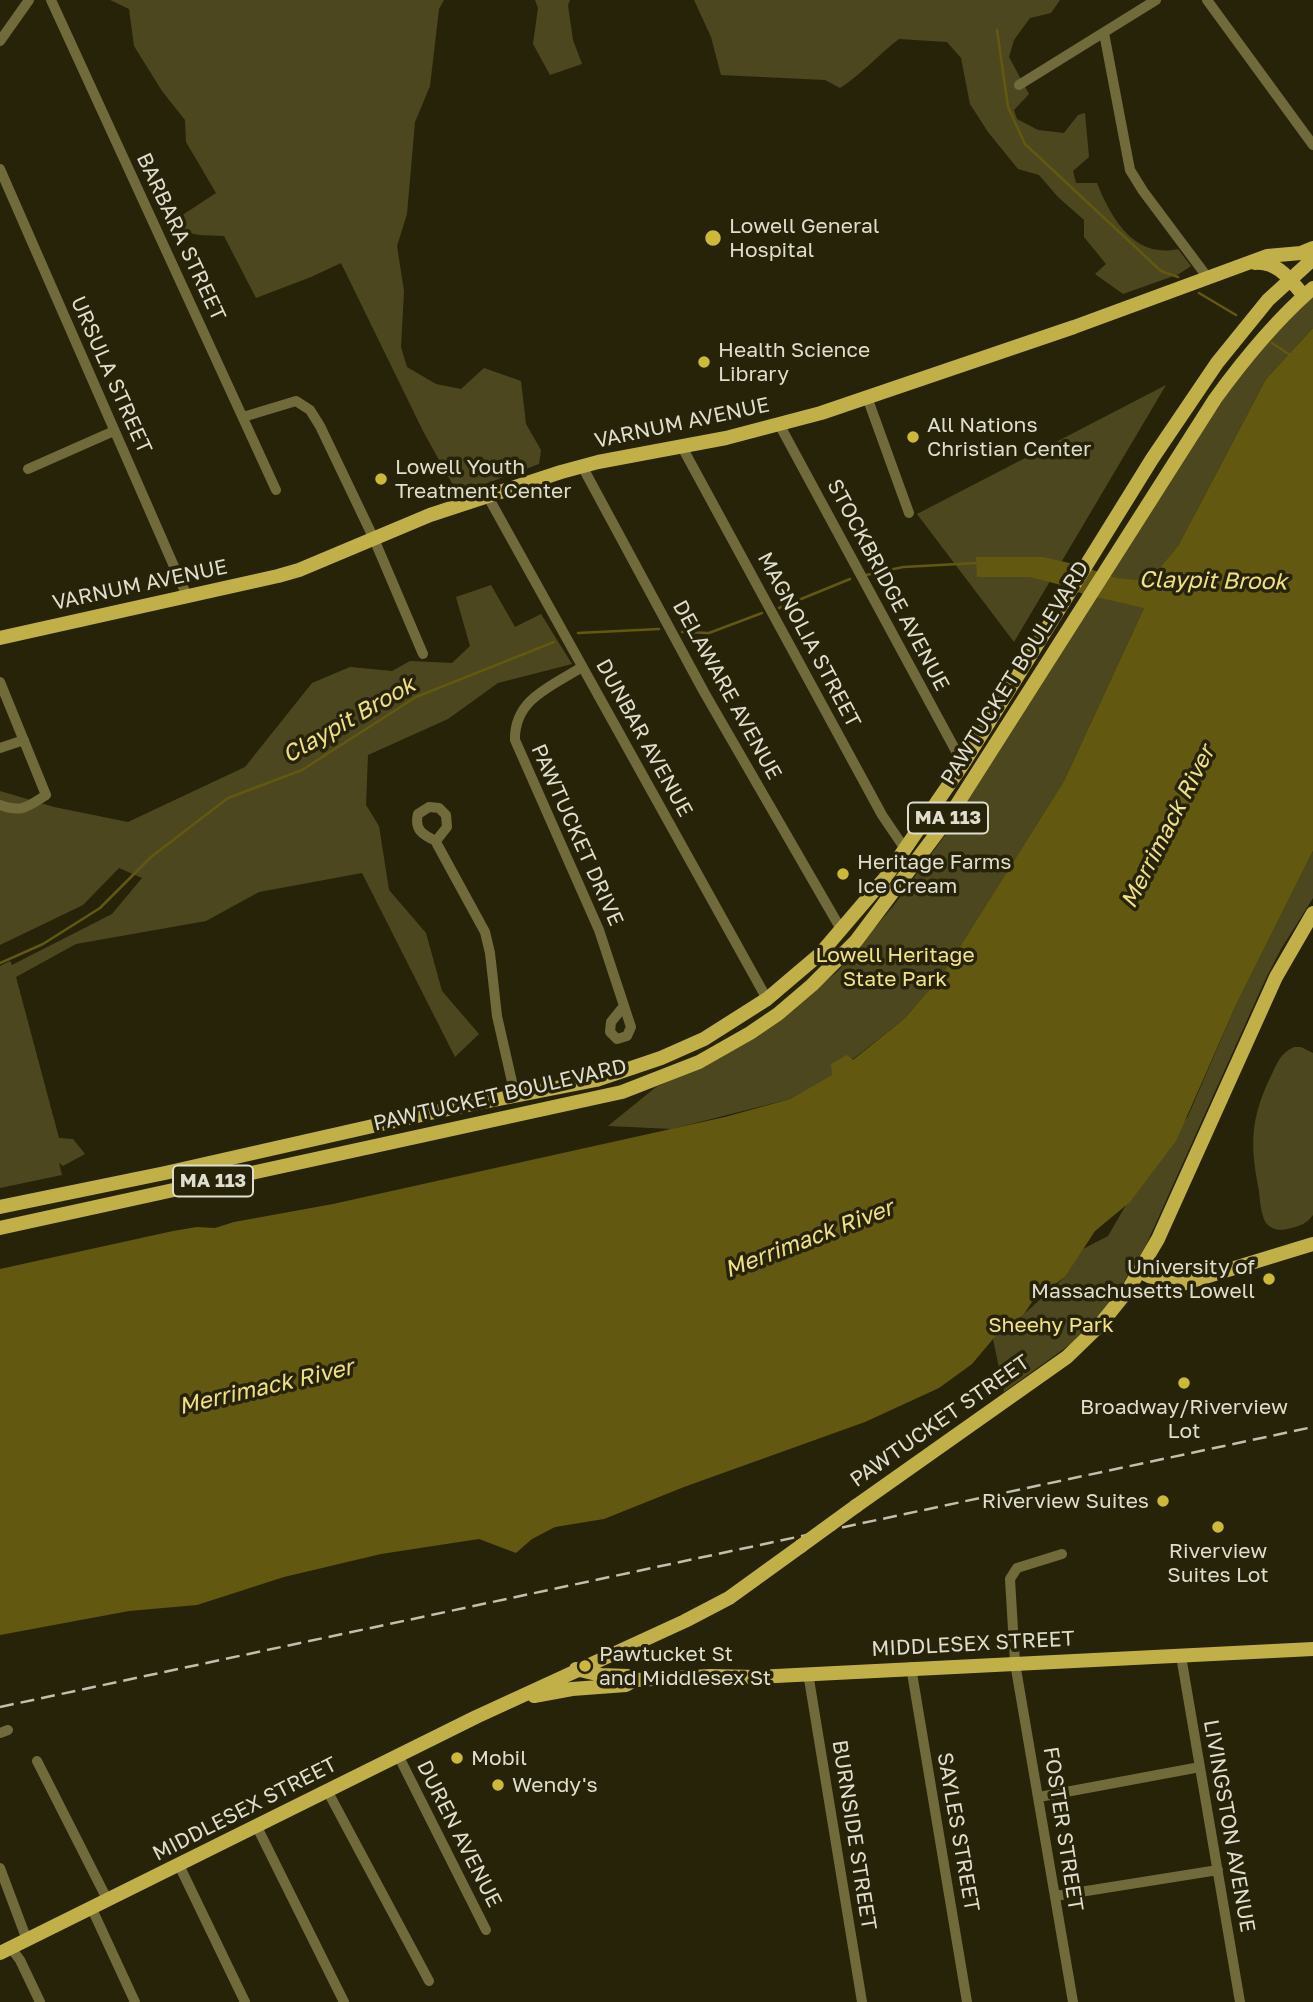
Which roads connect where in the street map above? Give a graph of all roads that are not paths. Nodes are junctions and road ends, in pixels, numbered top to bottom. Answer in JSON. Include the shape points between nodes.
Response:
{"nodes":[{"id":1,"x":29,"y":0,"type":"edge"},
{"id":2,"x":51,"y":0,"type":"edge"},
{"id":3,"x":1156,"y":0,"type":"edge"},
{"id":4,"x":1207,"y":0,"type":"edge"},
{"id":5,"x":1141,"y":4,"type":"edge"},
{"id":6,"x":1104,"y":33,"type":"junction"},
{"id":7,"x":0,"y":41,"type":"edge"},
{"id":8,"x":1018,"y":85,"type":"dead end"},
{"id":9,"x":1313,"y":145,"type":"edge"},
{"id":10,"x":0,"y":169,"type":"edge"},
{"id":11,"x":1313,"y":248,"type":"edge"},
{"id":12,"x":1283,"y":255,"type":"junction"},
{"id":13,"x":1313,"y":259,"type":"edge"},
{"id":14,"x":1247,"y":264,"type":"junction"},
{"id":15,"x":1208,"y":278,"type":"junction"},
{"id":16,"x":1290,"y":280,"type":"junction"},
{"id":17,"x":1309,"y":292,"type":"edge"},
{"id":18,"x":867,"y":397,"type":"junction"},
{"id":19,"x":243,"y":417,"type":"junction"},
{"id":20,"x":779,"y":424,"type":"junction"},
{"id":21,"x":114,"y":431,"type":"junction"},
{"id":22,"x":682,"y":447,"type":"junction"},
{"id":23,"x":582,"y":466,"type":"junction"},
{"id":24,"x":28,"y":469,"type":"dead end"},
{"id":25,"x":276,"y":490,"type":"dead end"},
{"id":26,"x":487,"y":495,"type":"junction"},
{"id":27,"x":909,"y":513,"type":"dead end"},
{"id":28,"x":374,"y":539,"type":"junction"},
{"id":29,"x":187,"y":596,"type":"junction"},
{"id":30,"x":0,"y":638,"type":"edge"},
{"id":31,"x":423,"y":654,"type":"dead end"},
{"id":32,"x":582,"y":667,"type":"junction"},
{"id":33,"x":0,"y":682,"type":"edge"},
{"id":34,"x":24,"y":740,"type":"junction"},
{"id":35,"x":0,"y":748,"type":"edge"},
{"id":36,"x":963,"y":764,"type":"junction"},
{"id":37,"x":0,"y":805,"type":"edge"},
{"id":38,"x":436,"y":841,"type":"dead end"},
{"id":39,"x":905,"y":849,"type":"junction"},
{"id":40,"x":1313,"y":913,"type":"edge"},
{"id":41,"x":842,"y":930,"type":"junction"},
{"id":42,"x":767,"y":999,"type":"junction"},
{"id":43,"x":624,"y":1006,"type":"dead end"},
{"id":44,"x":515,"y":1095,"type":"junction"},
{"id":45,"x":0,"y":1208,"type":"edge"},
{"id":46,"x":0,"y":1228,"type":"edge"},
{"id":47,"x":1313,"y":1244,"type":"edge"},
{"id":48,"x":1140,"y":1272,"type":"junction"},
{"id":49,"x":1062,"y":1554,"type":"dead end"},
{"id":50,"x":1313,"y":1648,"type":"edge"},
{"id":51,"x":1181,"y":1656,"type":"junction"},
{"id":52,"x":1015,"y":1663,"type":"junction"},
{"id":53,"x":911,"y":1667,"type":"junction"},
{"id":54,"x":576,"y":1669,"type":"junction"},
{"id":55,"x":808,"y":1673,"type":"junction"},
{"id":56,"x":635,"y":1680,"type":"junction"},
{"id":57,"x":508,"y":1702,"type":"junction"},
{"id":58,"x":398,"y":1755,"type":"junction"},
{"id":59,"x":37,"y":1761,"type":"dead end"},
{"id":60,"x":1200,"y":1766,"type":"junction"},
{"id":61,"x":328,"y":1792,"type":"junction"},
{"id":62,"x":1039,"y":1797,"type":"junction"},
{"id":63,"x":257,"y":1827,"type":"junction"},
{"id":64,"x":179,"y":1865,"type":"junction"},
{"id":65,"x":0,"y":1868,"type":"edge"},
{"id":66,"x":1218,"y":1870,"type":"junction"},
{"id":67,"x":1055,"y":1896,"type":"junction"},
{"id":68,"x":108,"y":1901,"type":"junction"},
{"id":69,"x":92,"y":1909,"type":"junction"},
{"id":70,"x":486,"y":1930,"type":"dead end"},
{"id":71,"x":27,"y":1940,"type":"junction"},
{"id":72,"x":5,"y":1951,"type":"edge"},
{"id":73,"x":429,"y":1981,"type":"dead end"},
{"id":74,"x":40,"y":2002,"type":"edge"},
{"id":75,"x":135,"y":2002,"type":"edge"},
{"id":76,"x":246,"y":2002,"type":"edge"},
{"id":77,"x":344,"y":2002,"type":"edge"},
{"id":78,"x":862,"y":2002,"type":"edge"},
{"id":79,"x":967,"y":2002,"type":"edge"},
{"id":80,"x":1073,"y":2002,"type":"edge"},
{"id":81,"x":1240,"y":2002,"type":"edge"}],
"edges":[{"from":1,"to":7,"type":"street"},
{"from":2,"to":19,"type":"street","name":"BARBARA STREET"},
{"from":3,"to":5,"type":"street"},
{"from":4,"to":9,"type":"street"},
{"from":5,"to":6,"type":"street"},
{"from":6,"to":8,"type":"street"},
{"from":6,"to":15,"type":"street","via":[[1130,170]]},
{"from":10,"to":21,"type":"street","name":"URSULA STREET"},
{"from":11,"to":12,"type":"main road","name":"VARNUM AVENUE"},
{"from":12,"to":14,"type":"main road","name":"VARNUM AVENUE"},
{"from":12,"to":16,"type":"main road","via":[[1291,264]]},
{"from":13,"to":16,"type":"main road","number":"MA 113"},
{"from":14,"to":15,"type":"main road","name":"VARNUM AVENUE"},
{"from":14,"to":16,"type":"main road","via":[[1265,262]]},
{"from":15,"to":18,"type":"main road","name":"VARNUM AVENUE"},
{"from":16,"to":17,"type":"main road"},
{"from":16,"to":36,"type":"main road","name":"PAWTUCKET BOULEVARD","number":"MA 113","via":[[1222,357],[1152,459]]},
{"from":17,"to":46,"type":"main road","name":"PAWTUCKET BOULEVARD","number":"MA 113","via":[[1220,391],[949,817],[856,941],[792,1003],[727,1047],[649,1083],[595,1099]]},
{"from":18,"to":20,"type":"main road","name":"VARNUM AVENUE"},
{"from":18,"to":27,"type":"street"},
{"from":19,"to":25,"type":"street","name":"BARBARA STREET"},
{"from":19,"to":28,"type":"street","via":[[296,401],[310,410]]},
{"from":20,"to":22,"type":"main road","name":"VARNUM AVENUE"},
{"from":20,"to":36,"type":"street","name":"STOCKBRIDGE AVENUE"},
{"from":21,"to":24,"type":"street"},
{"from":21,"to":29,"type":"street","name":"URSULA STREET"},
{"from":22,"to":23,"type":"main road","name":"VARNUM AVENUE"},
{"from":22,"to":39,"type":"street","name":"MAGNOLIA STREET","via":[[882,815]]},
{"from":23,"to":26,"type":"main road","name":"VARNUM AVENUE"},
{"from":23,"to":41,"type":"street","name":"DELAWARE AVENUE","via":[[704,692]]},
{"from":26,"to":28,"type":"main road","name":"VARNUM AVENUE"},
{"from":26,"to":32,"type":"street","name":"DUNBAR AVENUE"},
{"from":28,"to":29,"type":"main road","name":"VARNUM AVENUE","via":[[299,570]]},
{"from":28,"to":31,"type":"street"},
{"from":29,"to":30,"type":"main road","name":"VARNUM AVENUE"},
{"from":32,"to":42,"type":"street","name":"DUNBAR AVENUE"},
{"from":32,"to":43,"type":"street","name":"PAWTUCKET DRIVE","via":[[523,708],[515,740],[594,917]]},
{"from":33,"to":34,"type":"street"},
{"from":34,"to":35,"type":"street"},
{"from":34,"to":37,"type":"street","via":[[46,796],[26,809]]},
{"from":36,"to":39,"type":"main road","name":"PAWTUCKET BOULEVARD","number":"MA 113"},
{"from":38,"to":44,"type":"street","via":[[485,932]]},
{"from":39,"to":41,"type":"main road","name":"PAWTUCKET BOULEVARD","number":"MA 113"},
{"from":40,"to":48,"type":"main road","name":"PAWTUCKET STREET","via":[[1276,977]]},
{"from":41,"to":42,"type":"main road","name":"PAWTUCKET BOULEVARD","number":"MA 113"},
{"from":42,"to":44,"type":"main road","name":"PAWTUCKET BOULEVARD","number":"MA 113","via":[[704,1039],[661,1058],[596,1080]]},
{"from":44,"to":45,"type":"main road","name":"PAWTUCKET BOULEVARD","number":"MA 113"},
{"from":47,"to":48,"type":"main road","via":[[1182,1284],[1161,1282]]},
{"from":48,"to":54,"type":"main road","name":"PAWTUCKET STREET","bridge":true,"via":[[1112,1312],[1067,1357],[729,1598]]},
{"from":49,"to":52,"type":"street","name":"FOSTER STREET","via":[[1017,1568],[1010,1578]]},
{"from":50,"to":51,"type":"main road","name":"MIDDLESEX STREET"},
{"from":51,"to":52,"type":"main road","name":"MIDDLESEX STREET"},
{"from":51,"to":60,"type":"street","name":"LIVINGSTON AVENUE"},
{"from":52,"to":53,"type":"main road","name":"MIDDLESEX STREET"},
{"from":52,"to":62,"type":"street","name":"FOSTER STREET"},
{"from":53,"to":55,"type":"main road","name":"MIDDLESEX STREET"},
{"from":53,"to":79,"type":"street","name":"SAYLES STREET"},
{"from":54,"to":56,"type":"main road","name":"MIDDLESEX STREET"},
{"from":54,"to":57,"type":"main road","name":"MIDDLESEX STREET"},
{"from":55,"to":56,"type":"main road","name":"MIDDLESEX STREET"},
{"from":55,"to":78,"type":"street","name":"BURNSIDE STREET"},
{"from":56,"to":57,"type":"main road","name":"MIDDLESEX STREET"},
{"from":57,"to":58,"type":"main road","name":"MIDDLESEX STREET"},
{"from":58,"to":61,"type":"main road","name":"MIDDLESEX STREET"},
{"from":58,"to":70,"type":"street","name":"DUREN AVENUE"},
{"from":59,"to":68,"type":"street"},
{"from":60,"to":62,"type":"street"},
{"from":60,"to":66,"type":"street","name":"LIVINGSTON AVENUE"},
{"from":61,"to":63,"type":"main road","name":"MIDDLESEX STREET"},
{"from":61,"to":73,"type":"street"},
{"from":62,"to":67,"type":"street","name":"FOSTER STREET"},
{"from":63,"to":64,"type":"main road","name":"MIDDLESEX STREET"},
{"from":63,"to":77,"type":"street"},
{"from":64,"to":68,"type":"main road","name":"MIDDLESEX STREET"},
{"from":64,"to":76,"type":"street"},
{"from":65,"to":71,"type":"street"},
{"from":66,"to":67,"type":"street"},
{"from":66,"to":81,"type":"street","name":"LIVINGSTON AVENUE"},
{"from":67,"to":80,"type":"street","name":"FOSTER STREET"},
{"from":68,"to":69,"type":"main road","name":"MIDDLESEX STREET"},
{"from":69,"to":71,"type":"main road","name":"MIDDLESEX STREET"},
{"from":69,"to":75,"type":"street"},
{"from":71,"to":72,"type":"main road","name":"MIDDLESEX STREET"},
{"from":72,"to":74,"type":"street","via":[[20,1960]]}]}
